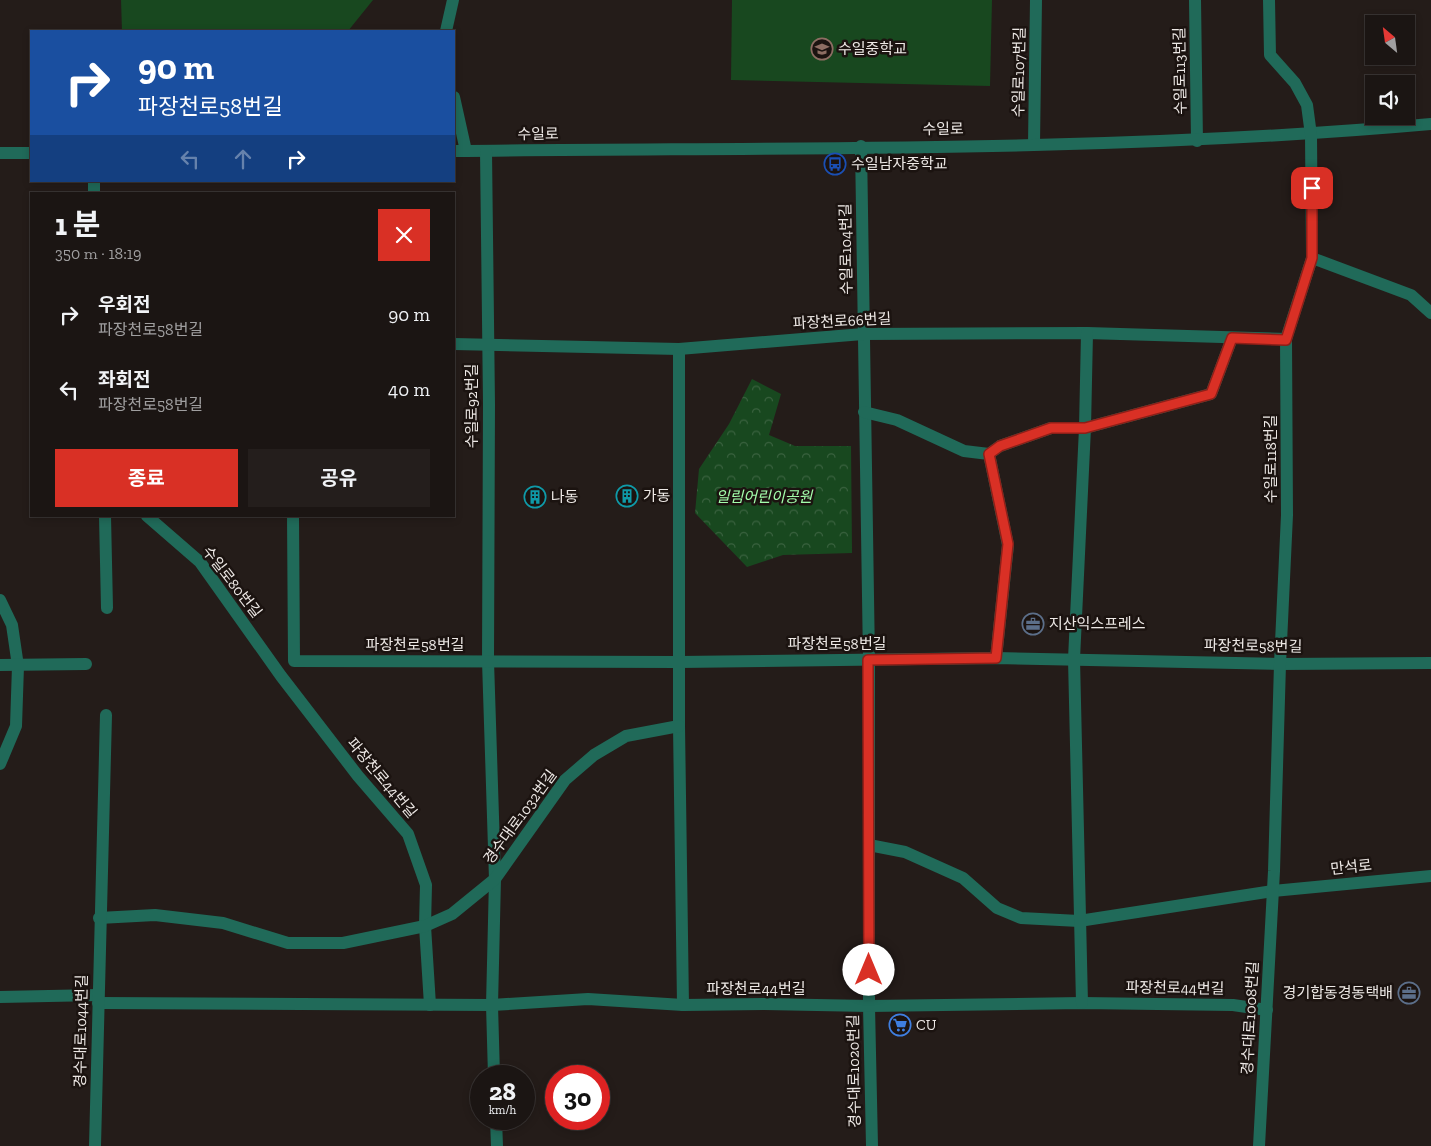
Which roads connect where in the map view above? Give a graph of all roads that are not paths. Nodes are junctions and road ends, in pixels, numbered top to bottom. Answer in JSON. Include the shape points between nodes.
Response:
{"nodes":[{"id":1,"x":453,"y":0,"type":"edge"},
{"id":2,"x":1036,"y":0,"type":"edge"},
{"id":3,"x":1195,"y":0,"type":"edge"},
{"id":4,"x":1269,"y":0,"type":"edge"},
{"id":5,"x":446,"y":30,"type":"edge"},
{"id":6,"x":455,"y":106,"type":"edge"},
{"id":7,"x":1431,"y":124,"type":"edge"},
{"id":8,"x":1311,"y":135,"type":"junction"},
{"id":9,"x":1197,"y":141,"type":"junction"},
{"id":10,"x":1034,"y":144,"type":"junction"},
{"id":11,"x":861,"y":146,"type":"junction"},
{"id":12,"x":460,"y":151,"type":"edge"},
{"id":13,"x":486,"y":151,"type":"junction"},
{"id":14,"x":0,"y":153,"type":"edge"},
{"id":15,"x":30,"y":153,"type":"edge"},
{"id":16,"x":1312,"y":258,"type":"junction"},
{"id":17,"x":1431,"y":313,"type":"edge"},
{"id":18,"x":1086,"y":333,"type":"junction"},
{"id":19,"x":863,"y":334,"type":"junction"},
{"id":20,"x":1232,"y":338,"type":"junction"},
{"id":21,"x":1286,"y":340,"type":"junction"},
{"id":22,"x":455,"y":344,"type":"edge"},
{"id":23,"x":488,"y":344,"type":"junction"},
{"id":24,"x":679,"y":349,"type":"junction"},
{"id":25,"x":864,"y":412,"type":"junction"},
{"id":26,"x":1085,"y":428,"type":"junction"},
{"id":27,"x":989,"y":454,"type":"junction"},
{"id":28,"x":105,"y":517,"type":"edge"},
{"id":29,"x":148,"y":517,"type":"edge"},
{"id":30,"x":293,"y":517,"type":"edge"},
{"id":31,"x":0,"y":600,"type":"edge"},
{"id":32,"x":107,"y":608,"type":"dead end"},
{"id":33,"x":996,"y":658,"type":"junction"},
{"id":34,"x":1074,"y":659,"type":"junction"},
{"id":35,"x":868,"y":660,"type":"junction"},
{"id":36,"x":488,"y":661,"type":"junction"},
{"id":37,"x":679,"y":662,"type":"junction"},
{"id":38,"x":1431,"y":663,"type":"edge"},
{"id":39,"x":86,"y":664,"type":"dead end"},
{"id":40,"x":1280,"y":664,"type":"junction"},
{"id":41,"x":0,"y":666,"type":"edge"},
{"id":42,"x":18,"y":666,"type":"junction"},
{"id":43,"x":281,"y":676,"type":"joint"},
{"id":44,"x":106,"y":715,"type":"dead end"},
{"id":45,"x":679,"y":726,"type":"junction"},
{"id":46,"x":0,"y":764,"type":"edge"},
{"id":47,"x":869,"y":845,"type":"junction"},
{"id":48,"x":1431,"y":876,"type":"edge"},
{"id":49,"x":495,"y":879,"type":"junction"},
{"id":50,"x":1274,"y":891,"type":"junction"},
{"id":51,"x":100,"y":918,"type":"junction"},
{"id":52,"x":1079,"y":921,"type":"junction"},
{"id":53,"x":425,"y":926,"type":"junction"},
{"id":54,"x":0,"y":997,"type":"edge"},
{"id":55,"x":98,"y":999,"type":"junction"},
{"id":56,"x":1082,"y":1003,"type":"junction"},
{"id":57,"x":430,"y":1004,"type":"junction"},
{"id":58,"x":492,"y":1005,"type":"junction"},
{"id":59,"x":683,"y":1006,"type":"junction"},
{"id":60,"x":869,"y":1006,"type":"junction"},
{"id":61,"x":1267,"y":1010,"type":"junction"},
{"id":62,"x":494,"y":1065,"type":"edge"},
{"id":63,"x":496,"y":1130,"type":"edge"},
{"id":64,"x":95,"y":1146,"type":"edge"},
{"id":65,"x":496,"y":1146,"type":"edge"},
{"id":66,"x":872,"y":1146,"type":"edge"},
{"id":67,"x":1259,"y":1146,"type":"edge"}],
"edges":[{"from":1,"to":5,"type":"street"},
{"from":2,"to":10,"type":"street","name":"수일로107번길"},
{"from":3,"to":9,"type":"street","name":"수일로113번길"},
{"from":4,"to":8,"type":"street","name":"수일로118번길","via":[[1270,55],[1295,83],[1307,105]]},
{"from":6,"to":12,"type":"street"},
{"from":7,"to":8,"type":"street","name":"수일로"},
{"from":8,"to":9,"type":"street","name":"수일로"},
{"from":8,"to":16,"type":"street","name":"수일로118번길"},
{"from":9,"to":10,"type":"street","name":"수일로"},
{"from":10,"to":11,"type":"street","name":"수일로"},
{"from":11,"to":13,"type":"street","name":"수일로"},
{"from":11,"to":19,"type":"street","name":"수일로104번길"},
{"from":12,"to":13,"type":"street","name":"수일로"},
{"from":13,"to":23,"type":"street","name":"수일로92번길"},
{"from":14,"to":15,"type":"street"},
{"from":16,"to":17,"type":"street","via":[[1411,295]]},
{"from":16,"to":21,"type":"street","name":"수일로118번길"},
{"from":18,"to":19,"type":"street","name":"파장천로66번길"},
{"from":18,"to":20,"type":"street","name":"파장천로66번길"},
{"from":18,"to":26,"type":"street"},
{"from":19,"to":24,"type":"street","name":"파장천로66번길"},
{"from":19,"to":25,"type":"street","name":"수일로104번길"},
{"from":20,"to":21,"type":"street","name":"파장천로66번길"},
{"from":20,"to":26,"type":"street","via":[[1211,394]]},
{"from":21,"to":40,"type":"street","name":"수일로118번길","via":[[1287,515]]},
{"from":22,"to":23,"type":"street","name":"파장천로66번길"},
{"from":23,"to":24,"type":"street","name":"파장천로66번길"},
{"from":23,"to":36,"type":"street","name":"수일로92번길"},
{"from":24,"to":37,"type":"street"},
{"from":25,"to":27,"type":"street","via":[[897,420],[964,451]]},
{"from":25,"to":35,"type":"street","name":"수일로104번길"},
{"from":26,"to":27,"type":"street","via":[[1051,428],[1000,446]]},
{"from":26,"to":34,"type":"street"},
{"from":27,"to":33,"type":"street","via":[[1008,544]]},
{"from":28,"to":32,"type":"street"},
{"from":29,"to":43,"type":"street","name":"수일로80번길","via":[[200,562]]},
{"from":30,"to":36,"type":"street","name":"파장천로58번길","via":[[294,661]]},
{"from":31,"to":42,"type":"street","via":[[12,625]]},
{"from":33,"to":34,"type":"street","name":"파장천로58번길"},
{"from":33,"to":35,"type":"street","name":"파장천로58번길"},
{"from":34,"to":40,"type":"street","name":"파장천로58번길"},
{"from":34,"to":52,"type":"street"},
{"from":35,"to":37,"type":"street","name":"파장천로58번길"},
{"from":35,"to":47,"type":"street","name":"경수대로1020번길"},
{"from":36,"to":37,"type":"street","name":"파장천로58번길"},
{"from":36,"to":49,"type":"street","name":"경수대로1032번길"},
{"from":37,"to":45,"type":"street"},
{"from":38,"to":40,"type":"street","name":"파장천로58번길"},
{"from":39,"to":42,"type":"street"},
{"from":40,"to":50,"type":"street","name":"경수대로1008번길"},
{"from":41,"to":42,"type":"street"},
{"from":42,"to":46,"type":"street","via":[[16,726]]},
{"from":43,"to":53,"type":"street","name":"파장천로44번길","via":[[358,776],[408,834],[426,885]]},
{"from":44,"to":51,"type":"street","name":"경수대로1044번길"},
{"from":45,"to":49,"type":"street","name":"경수대로1032번길","via":[[626,736],[594,755],[565,780]]},
{"from":45,"to":59,"type":"street"},
{"from":47,"to":52,"type":"street","via":[[905,852],[962,878],[997,908],[1021,918]]},
{"from":47,"to":60,"type":"street","name":"경수대로1020번길"},
{"from":48,"to":50,"type":"street","name":"만석로"},
{"from":49,"to":53,"type":"street","via":[[452,914]]},
{"from":49,"to":58,"type":"street","name":"경수대로1032번길"},
{"from":50,"to":52,"type":"street"},
{"from":50,"to":61,"type":"street","name":"경수대로1008번길"},
{"from":51,"to":53,"type":"street","via":[[156,915],[223,923],[288,943],[343,943]]},
{"from":51,"to":55,"type":"street","name":"경수대로1044번길"},
{"from":52,"to":56,"type":"street"},
{"from":53,"to":57,"type":"street","name":"파장천로44번길"},
{"from":54,"to":55,"type":"street","name":"파장천로44번길"},
{"from":55,"to":57,"type":"street","name":"파장천로44번길"},
{"from":55,"to":64,"type":"street","name":"경수대로1044번길"},
{"from":56,"to":60,"type":"street","name":"파장천로44번길"},
{"from":56,"to":61,"type":"street","name":"파장천로44번길","via":[[1233,1005]]},
{"from":57,"to":58,"type":"street","name":"파장천로44번길"},
{"from":58,"to":59,"type":"street","name":"파장천로44번길","via":[[588,999]]},
{"from":58,"to":62,"type":"street","name":"경수대로1032번길"},
{"from":59,"to":60,"type":"street","name":"파장천로44번길"},
{"from":60,"to":66,"type":"street","name":"경수대로1020번길"},
{"from":61,"to":67,"type":"street","name":"경수대로1008번길"},
{"from":63,"to":65,"type":"street"}]}
